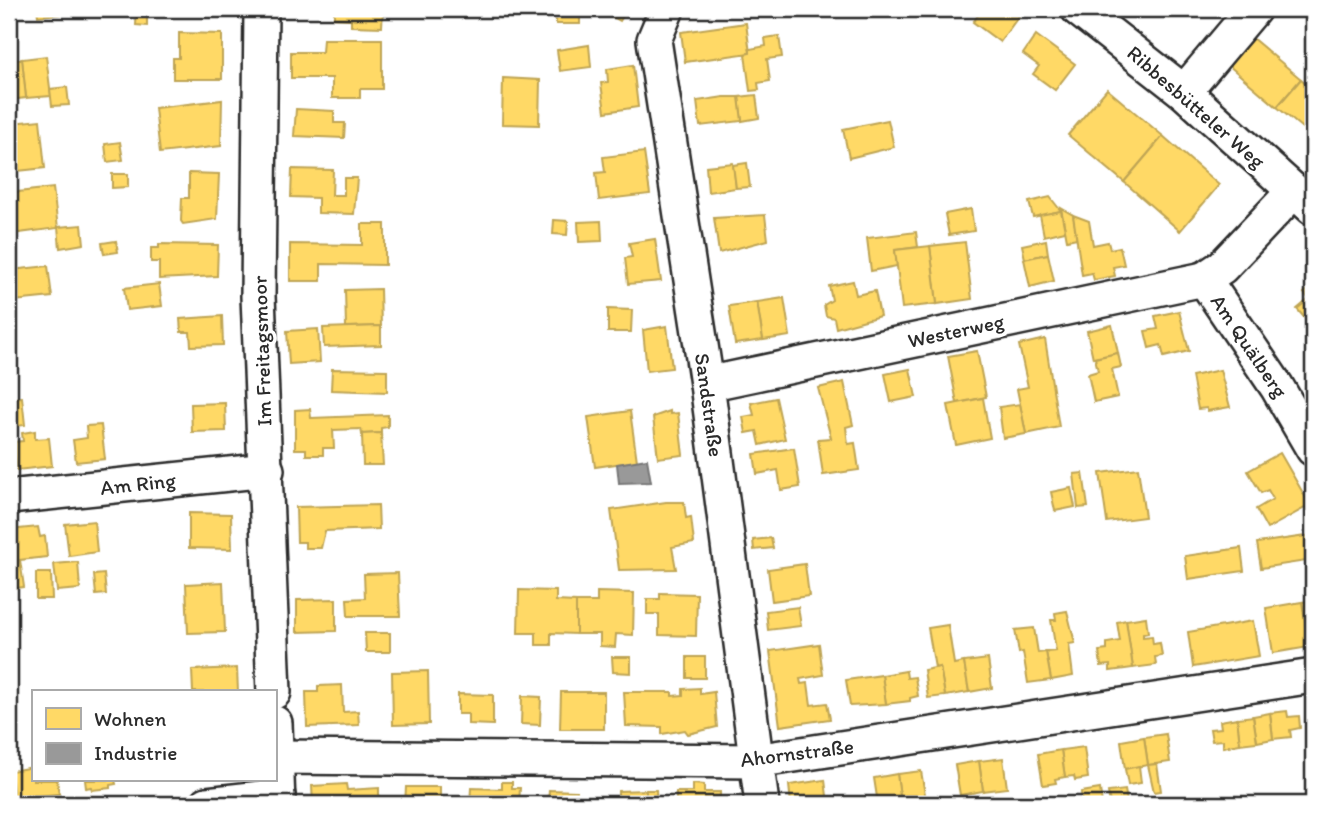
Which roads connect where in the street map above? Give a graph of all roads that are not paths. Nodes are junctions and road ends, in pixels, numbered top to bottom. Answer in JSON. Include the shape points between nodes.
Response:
{"nodes":[{"id":1,"x":261,"y":9,"type":"edge"},
{"id":2,"x":667,"y":9,"type":"edge"},
{"id":3,"x":1078,"y":9,"type":"edge"},
{"id":4,"x":1254,"y":9,"type":"edge"},
{"id":5,"x":1184,"y":92,"type":"junction"},
{"id":6,"x":1303,"y":200,"type":"edge"},
{"id":7,"x":1204,"y":279,"type":"junction"},
{"id":8,"x":707,"y":384,"type":"junction"},
{"id":9,"x":1313,"y":449,"type":"edge"},
{"id":10,"x":267,"y":470,"type":"junction"},
{"id":11,"x":9,"y":497,"type":"edge"},
{"id":12,"x":1313,"y":676,"type":"edge"},
{"id":13,"x":274,"y":690,"type":"edge"},
{"id":14,"x":276,"y":757,"type":"edge"},
{"id":15,"x":755,"y":761,"type":"junction"},
{"id":16,"x":278,"y":800,"type":"edge"},
{"id":17,"x":207,"y":804,"type":"edge"},
{"id":18,"x":762,"y":804,"type":"edge"}],
"edges":[{"from":1,"to":10,"type":"street","name":"Im Freitagsmoor","via":[[258,296]]},
{"from":2,"to":8,"type":"street","name":"Sandstraße","via":[[654,40]]},
{"from":3,"to":5,"type":"street","name":"Ribbesbütteler Weg"},
{"from":4,"to":5,"type":"street"},
{"from":5,"to":6,"type":"street","name":"Ribbesbütteler Weg"},
{"from":6,"to":7,"type":"street","name":"Am Quälberg"},
{"from":7,"to":8,"type":"street","name":"Westerweg"},
{"from":7,"to":9,"type":"street","name":"Am Quälberg"},
{"from":8,"to":15,"type":"street","name":"Sandstraße"},
{"from":10,"to":11,"type":"street","name":"Am Ring"},
{"from":10,"to":13,"type":"street","name":"Im Freitagsmoor"},
{"from":12,"to":15,"type":"street","name":"Ahornstraße"},
{"from":14,"to":15,"type":"street","name":"Ahornstraße"},
{"from":14,"to":16,"type":"street"},
{"from":15,"to":18,"type":"street","name":"Sandstraße"},
{"from":16,"to":17,"type":"street"}]}
